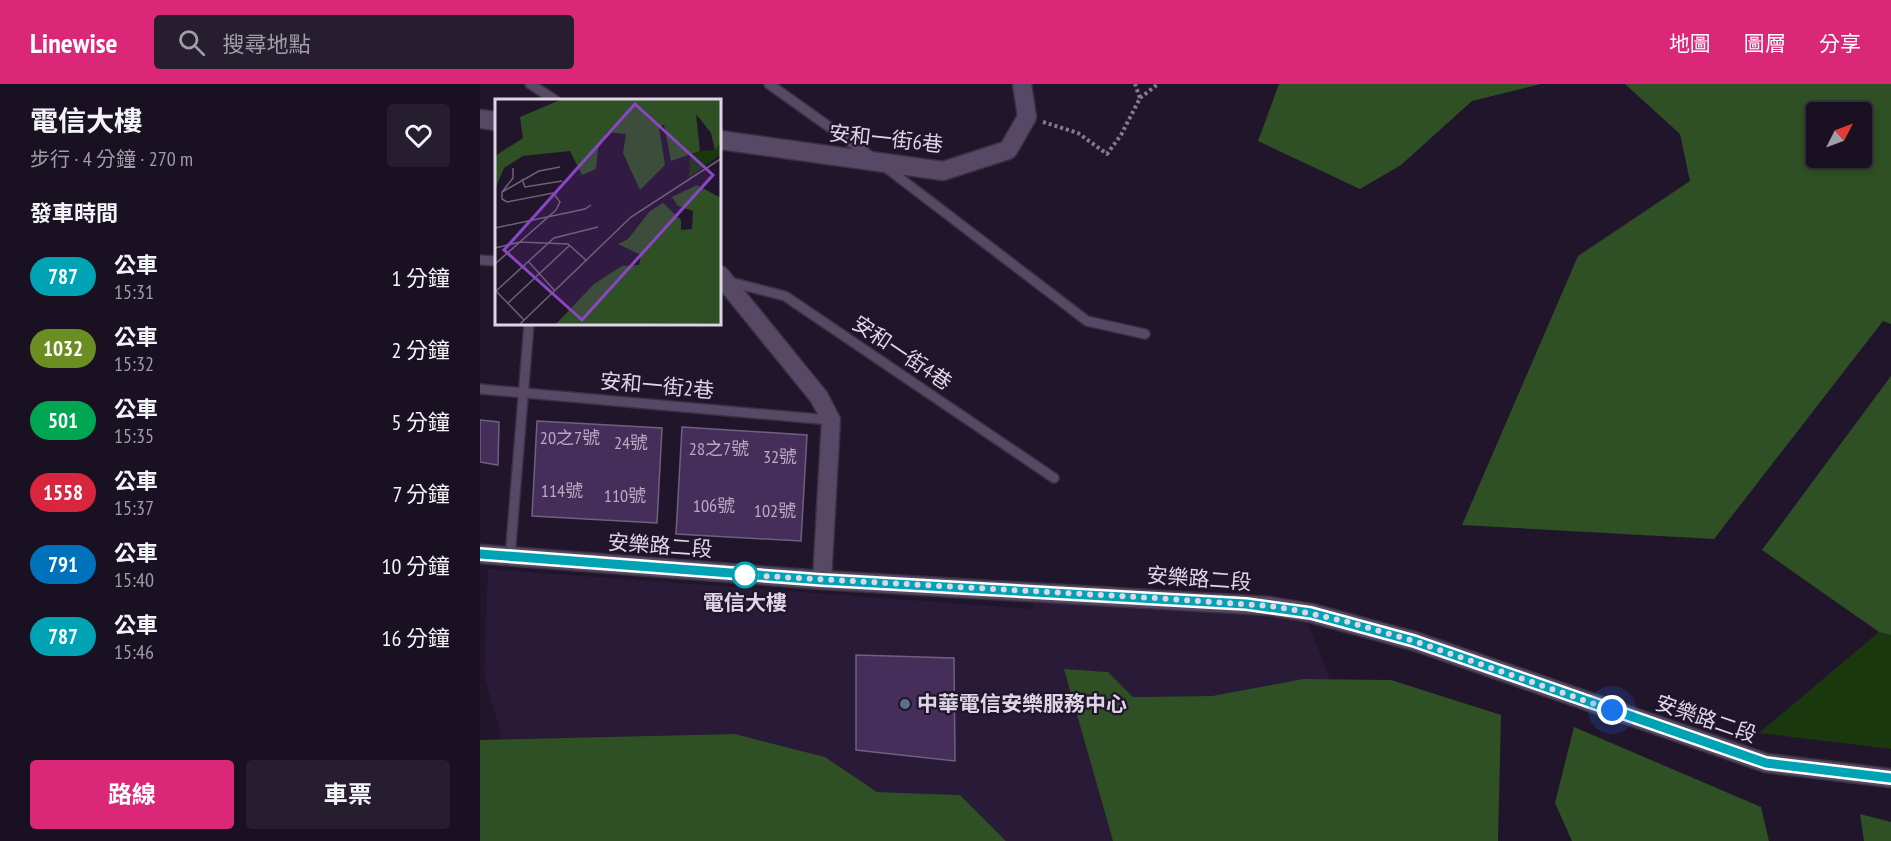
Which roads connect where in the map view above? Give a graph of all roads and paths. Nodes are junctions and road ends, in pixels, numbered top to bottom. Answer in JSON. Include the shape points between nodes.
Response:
{"nodes":[{"id":1,"x":530,"y":84,"type":"edge"},
{"id":2,"x":769,"y":84,"type":"edge"},
{"id":3,"x":1022,"y":84,"type":"edge"},
{"id":4,"x":1135,"y":84,"type":"edge"},
{"id":5,"x":1158,"y":84,"type":"edge"},
{"id":6,"x":1140,"y":98,"type":"junction"},
{"id":7,"x":553,"y":99,"type":"edge"},
{"id":8,"x":1027,"y":117,"type":"junction"},
{"id":9,"x":480,"y":119,"type":"edge"},
{"id":10,"x":495,"y":121,"type":"edge"},
{"id":11,"x":722,"y":140,"type":"edge"},
{"id":12,"x":880,"y":163,"type":"junction"},
{"id":13,"x":480,"y":260,"type":"edge"},
{"id":14,"x":495,"y":261,"type":"edge"},
{"id":15,"x":722,"y":278,"type":"edge"},
{"id":16,"x":529,"y":326,"type":"edge"},
{"id":17,"x":1145,"y":334,"type":"dead end"},
{"id":18,"x":480,"y":389,"type":"edge"},
{"id":19,"x":524,"y":393,"type":"junction"},
{"id":20,"x":831,"y":420,"type":"junction"},
{"id":21,"x":1053,"y":478,"type":"dead end"},
{"id":22,"x":480,"y":554,"type":"edge"},
{"id":23,"x":510,"y":557,"type":"junction"},
{"id":24,"x":822,"y":580,"type":"junction"},
{"id":25,"x":1891,"y":778,"type":"edge"}],
"edges":[{"from":1,"to":7,"type":"lane"},
{"from":2,"to":12,"type":"lane"},
{"from":3,"to":8,"type":"street"},
{"from":4,"to":6,"type":"path"},
{"from":5,"to":6,"type":"path"},
{"from":6,"to":8,"type":"path","via":[[1107,154],[1078,133]]},
{"from":8,"to":12,"type":"street","name":"安和一街6巷","via":[[1008,150],[942,171]]},
{"from":9,"to":10,"type":"street"},
{"from":11,"to":12,"type":"street","name":"安和一街6巷"},
{"from":12,"to":17,"type":"lane","via":[[1087,321]]},
{"from":13,"to":14,"type":"lane"},
{"from":15,"to":20,"type":"street","via":[[819,397]]},
{"from":15,"to":21,"type":"lane","name":"安和一街4巷","via":[[785,296]]},
{"from":16,"to":19,"type":"lane"},
{"from":18,"to":19,"type":"lane","name":"安和一街2巷"},
{"from":19,"to":20,"type":"lane","name":"安和一街2巷"},
{"from":19,"to":23,"type":"lane"},
{"from":20,"to":24,"type":"street"},
{"from":22,"to":23,"type":"street","name":"安樂路二段"},
{"from":23,"to":24,"type":"street","name":"安樂路二段"},
{"from":24,"to":25,"type":"street","name":"安樂路二段","via":[[1269,606],[1311,613],[1414,641],[1766,763]]}]}
